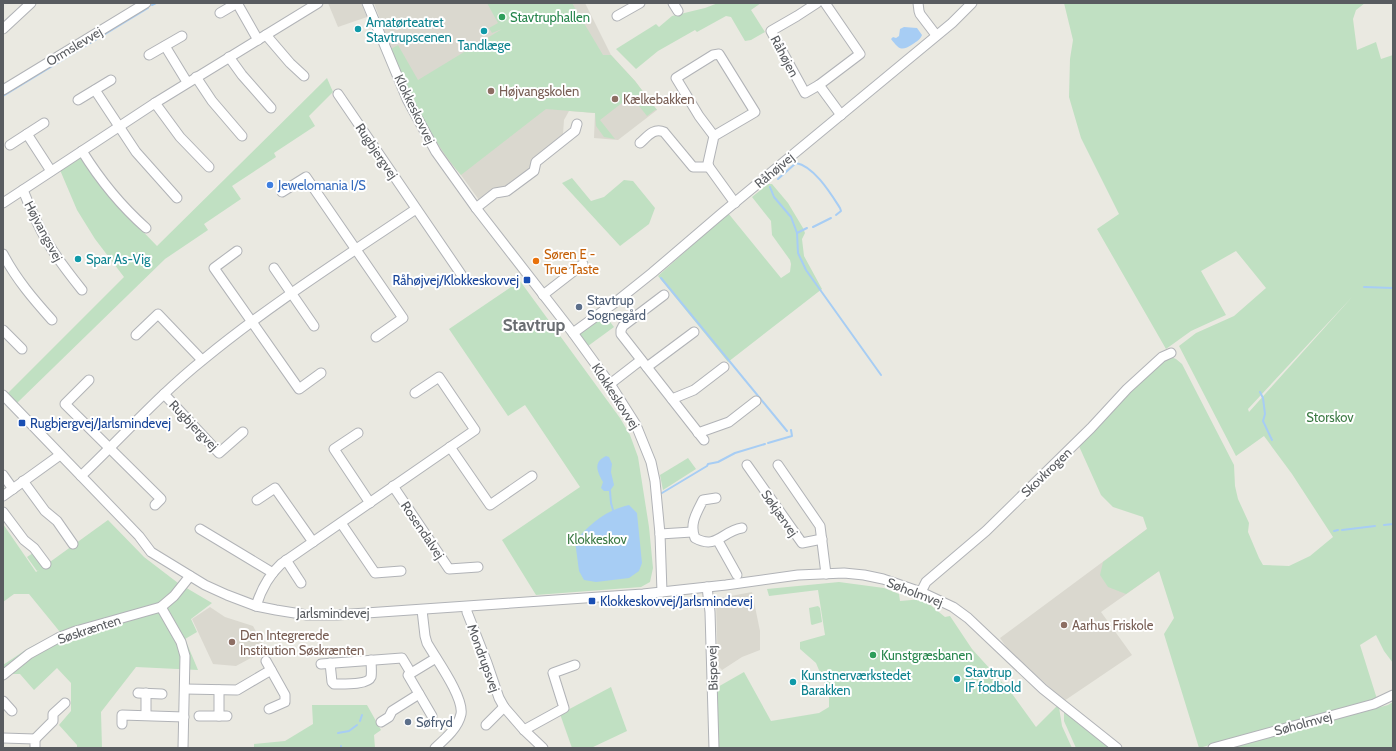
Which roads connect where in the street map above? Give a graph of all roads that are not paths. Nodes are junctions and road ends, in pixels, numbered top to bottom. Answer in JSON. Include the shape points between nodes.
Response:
{"nodes":[{"id":1,"x":31,"y":3,"type":"edge"},
{"id":2,"x":146,"y":3,"type":"edge"},
{"id":3,"x":237,"y":3,"type":"edge"},
{"id":4,"x":318,"y":3,"type":"edge"},
{"id":5,"x":367,"y":3,"type":"edge"},
{"id":6,"x":640,"y":3,"type":"edge"},
{"id":7,"x":673,"y":3,"type":"edge"},
{"id":8,"x":817,"y":3,"type":"edge"},
{"id":9,"x":825,"y":3,"type":"edge"},
{"id":10,"x":918,"y":3,"type":"edge"},
{"id":11,"x":972,"y":3,"type":"edge"},
{"id":12,"x":678,"y":11,"type":"dead end"},
{"id":13,"x":220,"y":13,"type":"dead end"},
{"id":14,"x":617,"y":16,"type":"dead end"},
{"id":15,"x":3,"y":29,"type":"edge"},
{"id":16,"x":266,"y":35,"type":"junction"},
{"id":17,"x":936,"y":35,"type":"junction"},
{"id":18,"x":182,"y":36,"type":"dead end"},
{"id":19,"x":258,"y":40,"type":"junction"},
{"id":20,"x":165,"y":46,"type":"junction"},
{"id":21,"x":149,"y":55,"type":"dead end"},
{"id":22,"x":230,"y":57,"type":"junction"},
{"id":23,"x":304,"y":76,"type":"dead end"},
{"id":24,"x":196,"y":77,"type":"junction"},
{"id":25,"x":111,"y":80,"type":"dead end"},
{"id":26,"x":187,"y":82,"type":"junction"},
{"id":27,"x":819,"y":86,"type":"junction"},
{"id":28,"x":3,"y":90,"type":"edge"},
{"id":29,"x":95,"y":90,"type":"junction"},
{"id":30,"x":338,"y":94,"type":"dead end"},
{"id":31,"x":78,"y":100,"type":"dead end"},
{"id":32,"x":155,"y":103,"type":"junction"},
{"id":33,"x":271,"y":108,"type":"dead end"},
{"id":34,"x":841,"y":115,"type":"junction"},
{"id":35,"x":44,"y":123,"type":"dead end"},
{"id":36,"x":577,"y":124,"type":"dead end"},
{"id":37,"x":119,"y":127,"type":"junction"},
{"id":38,"x":27,"y":134,"type":"junction"},
{"id":39,"x":242,"y":136,"type":"dead end"},
{"id":40,"x":714,"y":136,"type":"junction"},
{"id":41,"x":640,"y":143,"type":"dead end"},
{"id":42,"x":10,"y":145,"type":"dead end"},
{"id":43,"x":82,"y":151,"type":"junction"},
{"id":44,"x":209,"y":167,"type":"dead end"},
{"id":45,"x":709,"y":167,"type":"junction"},
{"id":46,"x":51,"y":171,"type":"junction"},
{"id":47,"x":23,"y":190,"type":"junction"},
{"id":48,"x":282,"y":192,"type":"dead end"},
{"id":49,"x":177,"y":198,"type":"dead end"},
{"id":50,"x":3,"y":203,"type":"edge"},
{"id":51,"x":735,"y":203,"type":"junction"},
{"id":52,"x":476,"y":208,"type":"junction"},
{"id":53,"x":416,"y":209,"type":"junction"},
{"id":54,"x":146,"y":228,"type":"dead end"},
{"id":55,"x":356,"y":249,"type":"junction"},
{"id":56,"x":237,"y":252,"type":"dead end"},
{"id":57,"x":3,"y":254,"type":"edge"},
{"id":58,"x":583,"y":264,"type":"dead end"},
{"id":59,"x":274,"y":268,"type":"dead end"},
{"id":60,"x":465,"y":280,"type":"dead end"},
{"id":61,"x":82,"y":290,"type":"dead end"},
{"id":62,"x":291,"y":293,"type":"junction"},
{"id":63,"x":543,"y":295,"type":"junction"},
{"id":64,"x":664,"y":295,"type":"dead end"},
{"id":65,"x":52,"y":320,"type":"dead end"},
{"id":66,"x":251,"y":322,"type":"junction"},
{"id":67,"x":314,"y":326,"type":"dead end"},
{"id":68,"x":3,"y":330,"type":"edge"},
{"id":69,"x":694,"y":332,"type":"dead end"},
{"id":70,"x":573,"y":333,"type":"junction"},
{"id":71,"x":136,"y":335,"type":"dead end"},
{"id":72,"x":376,"y":337,"type":"dead end"},
{"id":73,"x":22,"y":349,"type":"dead end"},
{"id":74,"x":1171,"y":353,"type":"dead end"},
{"id":75,"x":202,"y":360,"type":"junction"},
{"id":76,"x":644,"y":364,"type":"junction"},
{"id":77,"x":724,"y":367,"type":"dead end"},
{"id":78,"x":321,"y":373,"type":"dead end"},
{"id":79,"x":89,"y":380,"type":"dead end"},
{"id":80,"x":610,"y":384,"type":"junction"},
{"id":81,"x":415,"y":393,"type":"dead end"},
{"id":82,"x":164,"y":394,"type":"junction"},
{"id":83,"x":3,"y":395,"type":"edge"},
{"id":84,"x":672,"y":399,"type":"junction"},
{"id":85,"x":756,"y":401,"type":"dead end"},
{"id":86,"x":243,"y":432,"type":"dead end"},
{"id":87,"x":358,"y":433,"type":"dead end"},
{"id":88,"x":450,"y":447,"type":"junction"},
{"id":89,"x":110,"y":448,"type":"junction"},
{"id":90,"x":60,"y":455,"type":"junction"},
{"id":91,"x":747,"y":465,"type":"dead end"},
{"id":92,"x":778,"y":465,"type":"dead end"},
{"id":93,"x":3,"y":475,"type":"edge"},
{"id":94,"x":81,"y":476,"type":"junction"},
{"id":95,"x":532,"y":476,"type":"dead end"},
{"id":96,"x":24,"y":481,"type":"junction"},
{"id":97,"x":393,"y":486,"type":"junction"},
{"id":98,"x":12,"y":489,"type":"junction"},
{"id":99,"x":3,"y":496,"type":"edge"},
{"id":100,"x":716,"y":498,"type":"dead end"},
{"id":101,"x":257,"y":500,"type":"dead end"},
{"id":102,"x":370,"y":503,"type":"junction"},
{"id":103,"x":155,"y":504,"type":"dead end"},
{"id":104,"x":3,"y":512,"type":"edge"},
{"id":105,"x":341,"y":523,"type":"junction"},
{"id":106,"x":742,"y":528,"type":"dead end"},
{"id":107,"x":200,"y":530,"type":"dead end"},
{"id":108,"x":692,"y":532,"type":"junction"},
{"id":109,"x":660,"y":534,"type":"junction"},
{"id":110,"x":822,"y":539,"type":"junction"},
{"id":111,"x":718,"y":541,"type":"junction"},
{"id":112,"x":313,"y":542,"type":"junction"},
{"id":113,"x":73,"y":544,"type":"dead end"},
{"id":114,"x":286,"y":560,"type":"junction"},
{"id":115,"x":46,"y":564,"type":"dead end"},
{"id":116,"x":478,"y":567,"type":"dead end"},
{"id":117,"x":401,"y":571,"type":"dead end"},
{"id":118,"x":273,"y":573,"type":"junction"},
{"id":119,"x":737,"y":574,"type":"dead end"},
{"id":120,"x":826,"y":574,"type":"junction"},
{"id":121,"x":190,"y":576,"type":"junction"},
{"id":122,"x":301,"y":583,"type":"dead end"},
{"id":123,"x":707,"y":587,"type":"junction"},
{"id":124,"x":662,"y":592,"type":"junction"},
{"id":125,"x":921,"y":592,"type":"junction"},
{"id":126,"x":256,"y":606,"type":"junction"},
{"id":127,"x":161,"y":607,"type":"junction"},
{"id":128,"x":467,"y":607,"type":"junction"},
{"id":129,"x":422,"y":610,"type":"junction"},
{"id":130,"x":436,"y":658,"type":"junction"},
{"id":131,"x":371,"y":660,"type":"junction"},
{"id":132,"x":266,"y":661,"type":"dead end"},
{"id":133,"x":575,"y":665,"type":"dead end"},
{"id":134,"x":271,"y":670,"type":"junction"},
{"id":135,"x":411,"y":673,"type":"junction"},
{"id":136,"x":3,"y":675,"type":"edge"},
{"id":137,"x":185,"y":689,"type":"junction"},
{"id":138,"x":219,"y":690,"type":"junction"},
{"id":139,"x":162,"y":694,"type":"dead end"},
{"id":140,"x":419,"y":694,"type":"junction"},
{"id":141,"x":1393,"y":695,"type":"edge"},
{"id":142,"x":3,"y":701,"type":"edge"},
{"id":143,"x":66,"y":703,"type":"dead end"},
{"id":144,"x":504,"y":707,"type":"junction"},
{"id":145,"x":269,"y":709,"type":"dead end"},
{"id":146,"x":12,"y":711,"type":"dead end"},
{"id":147,"x":146,"y":716,"type":"junction"},
{"id":148,"x":199,"y":716,"type":"dead end"},
{"id":149,"x":432,"y":716,"type":"dead end"},
{"id":150,"x":184,"y":717,"type":"junction"},
{"id":151,"x":381,"y":722,"type":"dead end"},
{"id":152,"x":122,"y":724,"type":"dead end"},
{"id":153,"x":486,"y":725,"type":"dead end"},
{"id":154,"x":524,"y":730,"type":"junction"},
{"id":155,"x":3,"y":738,"type":"edge"},
{"id":156,"x":35,"y":744,"type":"edge"},
{"id":157,"x":183,"y":748,"type":"edge"},
{"id":158,"x":435,"y":748,"type":"edge"},
{"id":159,"x":543,"y":748,"type":"edge"},
{"id":160,"x":714,"y":748,"type":"edge"},
{"id":161,"x":1117,"y":748,"type":"edge"},
{"id":162,"x":1213,"y":748,"type":"edge"}],
"edges":[{"from":1,"to":15,"type":"street"},
{"from":2,"to":28,"type":"street","name":"Ormslevvej"},
{"from":3,"to":13,"type":"street"},
{"from":3,"to":19,"type":"street"},
{"from":4,"to":16,"type":"street","name":"Højvangsvej"},
{"from":5,"to":52,"type":"street","name":"Klokkeskovvej","via":[[407,99],[455,180]]},
{"from":6,"to":14,"type":"street"},
{"from":7,"to":12,"type":"street"},
{"from":8,"to":27,"type":"street","name":"Råhøjen","via":[[771,31],[804,93]]},
{"from":9,"to":27,"type":"street","name":"Råhøjen","via":[[860,54]]},
{"from":10,"to":17,"type":"street","via":[[920,14]]},
{"from":11,"to":17,"type":"street","name":"Råhøjvej"},
{"from":16,"to":19,"type":"street","name":"Højvangsvej"},
{"from":16,"to":23,"type":"street"},
{"from":17,"to":34,"type":"street","name":"Råhøjvej"},
{"from":18,"to":20,"type":"street"},
{"from":19,"to":22,"type":"street","name":"Højvangsvej"},
{"from":20,"to":21,"type":"street"},
{"from":20,"to":26,"type":"street"},
{"from":22,"to":24,"type":"street","name":"Højvangsvej"},
{"from":22,"to":33,"type":"street"},
{"from":24,"to":26,"type":"street","name":"Højvangsvej"},
{"from":24,"to":39,"type":"street"},
{"from":25,"to":29,"type":"street"},
{"from":26,"to":32,"type":"street","name":"Højvangsvej"},
{"from":27,"to":34,"type":"street"},
{"from":29,"to":31,"type":"street"},
{"from":29,"to":37,"type":"street"},
{"from":30,"to":53,"type":"street","name":"Rugbjergvej"},
{"from":32,"to":37,"type":"street","name":"Højvangsvej"},
{"from":32,"to":44,"type":"street","via":[[180,138]]},
{"from":34,"to":51,"type":"street","name":"Råhøjvej"},
{"from":35,"to":38,"type":"street"},
{"from":36,"to":52,"type":"street","via":[[575,131],[536,162],[534,171],[507,191],[495,193]]},
{"from":37,"to":43,"type":"street","name":"Højvangsvej"},
{"from":37,"to":49,"type":"street","via":[[136,152]]},
{"from":38,"to":42,"type":"street"},
{"from":38,"to":46,"type":"street"},
{"from":40,"to":40,"type":"street","via":[[755,112],[718,54],[676,78]]},
{"from":40,"to":45,"type":"street"},
{"from":41,"to":45,"type":"street","via":[[655,130],[660,130],[692,167]]},
{"from":43,"to":46,"type":"street","name":"Højvangsvej"},
{"from":43,"to":54,"type":"street","via":[[107,189]]},
{"from":45,"to":51,"type":"street"},
{"from":46,"to":47,"type":"street","name":"Højvangsvej"},
{"from":47,"to":50,"type":"street","name":"Højvangsvej"},
{"from":47,"to":61,"type":"street","name":"Højvangsvej","via":[[48,243]]},
{"from":48,"to":55,"type":"street","via":[[306,177]]},
{"from":51,"to":70,"type":"street","name":"Råhøjvej","via":[[640,283]]},
{"from":52,"to":63,"type":"street","name":"Klokkeskovvej"},
{"from":53,"to":55,"type":"street","name":"Rugbjergvej"},
{"from":53,"to":60,"type":"street","name":"Rugbjergvej"},
{"from":55,"to":62,"type":"street","name":"Rugbjergvej"},
{"from":55,"to":72,"type":"street","via":[[403,318]]},
{"from":56,"to":66,"type":"street","via":[[214,268]]},
{"from":57,"to":65,"type":"street","via":[[20,282]]},
{"from":58,"to":63,"type":"street"},
{"from":59,"to":62,"type":"street"},
{"from":62,"to":66,"type":"street","name":"Rugbjergvej"},
{"from":62,"to":67,"type":"street"},
{"from":63,"to":70,"type":"street","name":"Klokkeskovvej"},
{"from":64,"to":76,"type":"street","via":[[621,330]]},
{"from":66,"to":75,"type":"street","name":"Rugbjergvej"},
{"from":66,"to":78,"type":"street","via":[[298,389]]},
{"from":68,"to":73,"type":"street"},
{"from":69,"to":76,"type":"street"},
{"from":70,"to":80,"type":"street","name":"Klokkeskovvej"},
{"from":71,"to":75,"type":"street","via":[[158,314]]},
{"from":74,"to":125,"type":"street","name":"Skovkrogen","via":[[1162,357],[1127,389],[991,526],[926,582]]},
{"from":75,"to":82,"type":"street","name":"Rugbjergvej"},
{"from":76,"to":80,"type":"street"},
{"from":76,"to":84,"type":"street"},
{"from":77,"to":84,"type":"street","via":[[694,390]]},
{"from":79,"to":89,"type":"street","via":[[66,404]]},
{"from":80,"to":109,"type":"street","name":"Klokkeskovvej","via":[[636,425],[647,451],[655,480]]},
{"from":81,"to":88,"type":"street","via":[[439,377],[475,430]]},
{"from":82,"to":86,"type":"street","name":"Rugbjergvej","via":[[219,453]]},
{"from":82,"to":89,"type":"street","name":"Rugbjergvej"},
{"from":83,"to":90,"type":"street","name":"Jarlsmindevej"},
{"from":84,"to":85,"type":"street","via":[[701,437],[728,422]]},
{"from":87,"to":102,"type":"street","via":[[334,449]]},
{"from":88,"to":95,"type":"street","via":[[490,505]]},
{"from":88,"to":97,"type":"street"},
{"from":89,"to":94,"type":"street","name":"Rugbjergvej"},
{"from":89,"to":103,"type":"street","via":[[161,499]]},
{"from":90,"to":94,"type":"street","name":"Jarlsmindevej"},
{"from":90,"to":96,"type":"street"},
{"from":91,"to":110,"type":"street","name":"Søkjærvej","via":[[802,543]]},
{"from":92,"to":110,"type":"street","name":"Søkjærvej","via":[[818,520]]},
{"from":93,"to":98,"type":"street"},
{"from":94,"to":121,"type":"street","name":"Jarlsmindevej","via":[[139,536],[151,552]]},
{"from":96,"to":98,"type":"street"},
{"from":96,"to":113,"type":"street","via":[[44,511],[57,521]]},
{"from":97,"to":102,"type":"street"},
{"from":97,"to":116,"type":"street","name":"Rosendalvej","via":[[449,569]]},
{"from":98,"to":99,"type":"street"},
{"from":100,"to":108,"type":"street","via":[[703,500],[695,517]]},
{"from":101,"to":112,"type":"street","via":[[275,488]]},
{"from":102,"to":105,"type":"street"},
{"from":104,"to":115,"type":"street"},
{"from":105,"to":112,"type":"street"},
{"from":105,"to":117,"type":"street","via":[[375,573]]},
{"from":106,"to":111,"type":"street","via":[[728,532]]},
{"from":107,"to":118,"type":"street"},
{"from":108,"to":109,"type":"street"},
{"from":108,"to":111,"type":"street","via":[[699,540]]},
{"from":109,"to":124,"type":"street","name":"Klokkeskovvej"},
{"from":110,"to":120,"type":"street","name":"Søkjærvej"},
{"from":111,"to":119,"type":"street"},
{"from":112,"to":114,"type":"street"},
{"from":114,"to":118,"type":"street"},
{"from":114,"to":122,"type":"street"},
{"from":118,"to":126,"type":"street"},
{"from":120,"to":123,"type":"street","name":"Søholmvej","via":[[798,575]]},
{"from":120,"to":125,"type":"street","name":"Søholmvej","via":[[864,575]]},
{"from":121,"to":126,"type":"street","name":"Jarlsmindevej","via":[[212,589]]},
{"from":121,"to":127,"type":"street","name":"Søskrænten"},
{"from":123,"to":124,"type":"street","name":"Søholmvej"},
{"from":123,"to":160,"type":"street","name":"Bispevej"},
{"from":124,"to":128,"type":"street","name":"Jarlsmindevej"},
{"from":125,"to":161,"type":"street","name":"Søholmvej","via":[[953,607],[968,618],[1043,689]]},
{"from":126,"to":129,"type":"street","name":"Jarlsmindevej","via":[[313,615]]},
{"from":127,"to":136,"type":"street","name":"Søskrænten","via":[[58,638],[29,654]]},
{"from":127,"to":137,"type":"street","via":[[184,650]]},
{"from":128,"to":129,"type":"street","name":"Jarlsmindevej"},
{"from":128,"to":144,"type":"street","name":"Mondrupsvej"},
{"from":129,"to":130,"type":"street","via":[[427,643]]},
{"from":130,"to":135,"type":"street"},
{"from":130,"to":158,"type":"street","via":[[457,693],[461,714],[454,729]]},
{"from":131,"to":131,"type":"street","via":[[326,664],[334,684],[364,682],[371,676]]},
{"from":131,"to":135,"type":"street","via":[[402,658]]},
{"from":132,"to":134,"type":"street"},
{"from":133,"to":154,"type":"street","via":[[553,673],[564,708]]},
{"from":134,"to":138,"type":"street","via":[[237,690]]},
{"from":134,"to":145,"type":"street","via":[[285,695],[287,706]]},
{"from":135,"to":140,"type":"street","via":[[408,675]]},
{"from":137,"to":138,"type":"street"},
{"from":137,"to":150,"type":"street"},
{"from":138,"to":148,"type":"street","via":[[223,716]]},
{"from":139,"to":147,"type":"street","via":[[142,693]]},
{"from":140,"to":149,"type":"street"},
{"from":140,"to":151,"type":"street","via":[[392,711],[389,717]]},
{"from":141,"to":162,"type":"street","name":"Søholmvej","via":[[1374,704]]},
{"from":142,"to":146,"type":"street"},
{"from":143,"to":156,"type":"street","via":[[53,714],[53,721]]},
{"from":144,"to":153,"type":"street","name":"Mondrupsvej"},
{"from":144,"to":154,"type":"street","name":"Mondrupsvej"},
{"from":147,"to":150,"type":"street"},
{"from":147,"to":152,"type":"street","via":[[122,715]]},
{"from":150,"to":157,"type":"street"},
{"from":154,"to":159,"type":"street","name":"Mondrupsvej"},
{"from":155,"to":156,"type":"street"}]}
